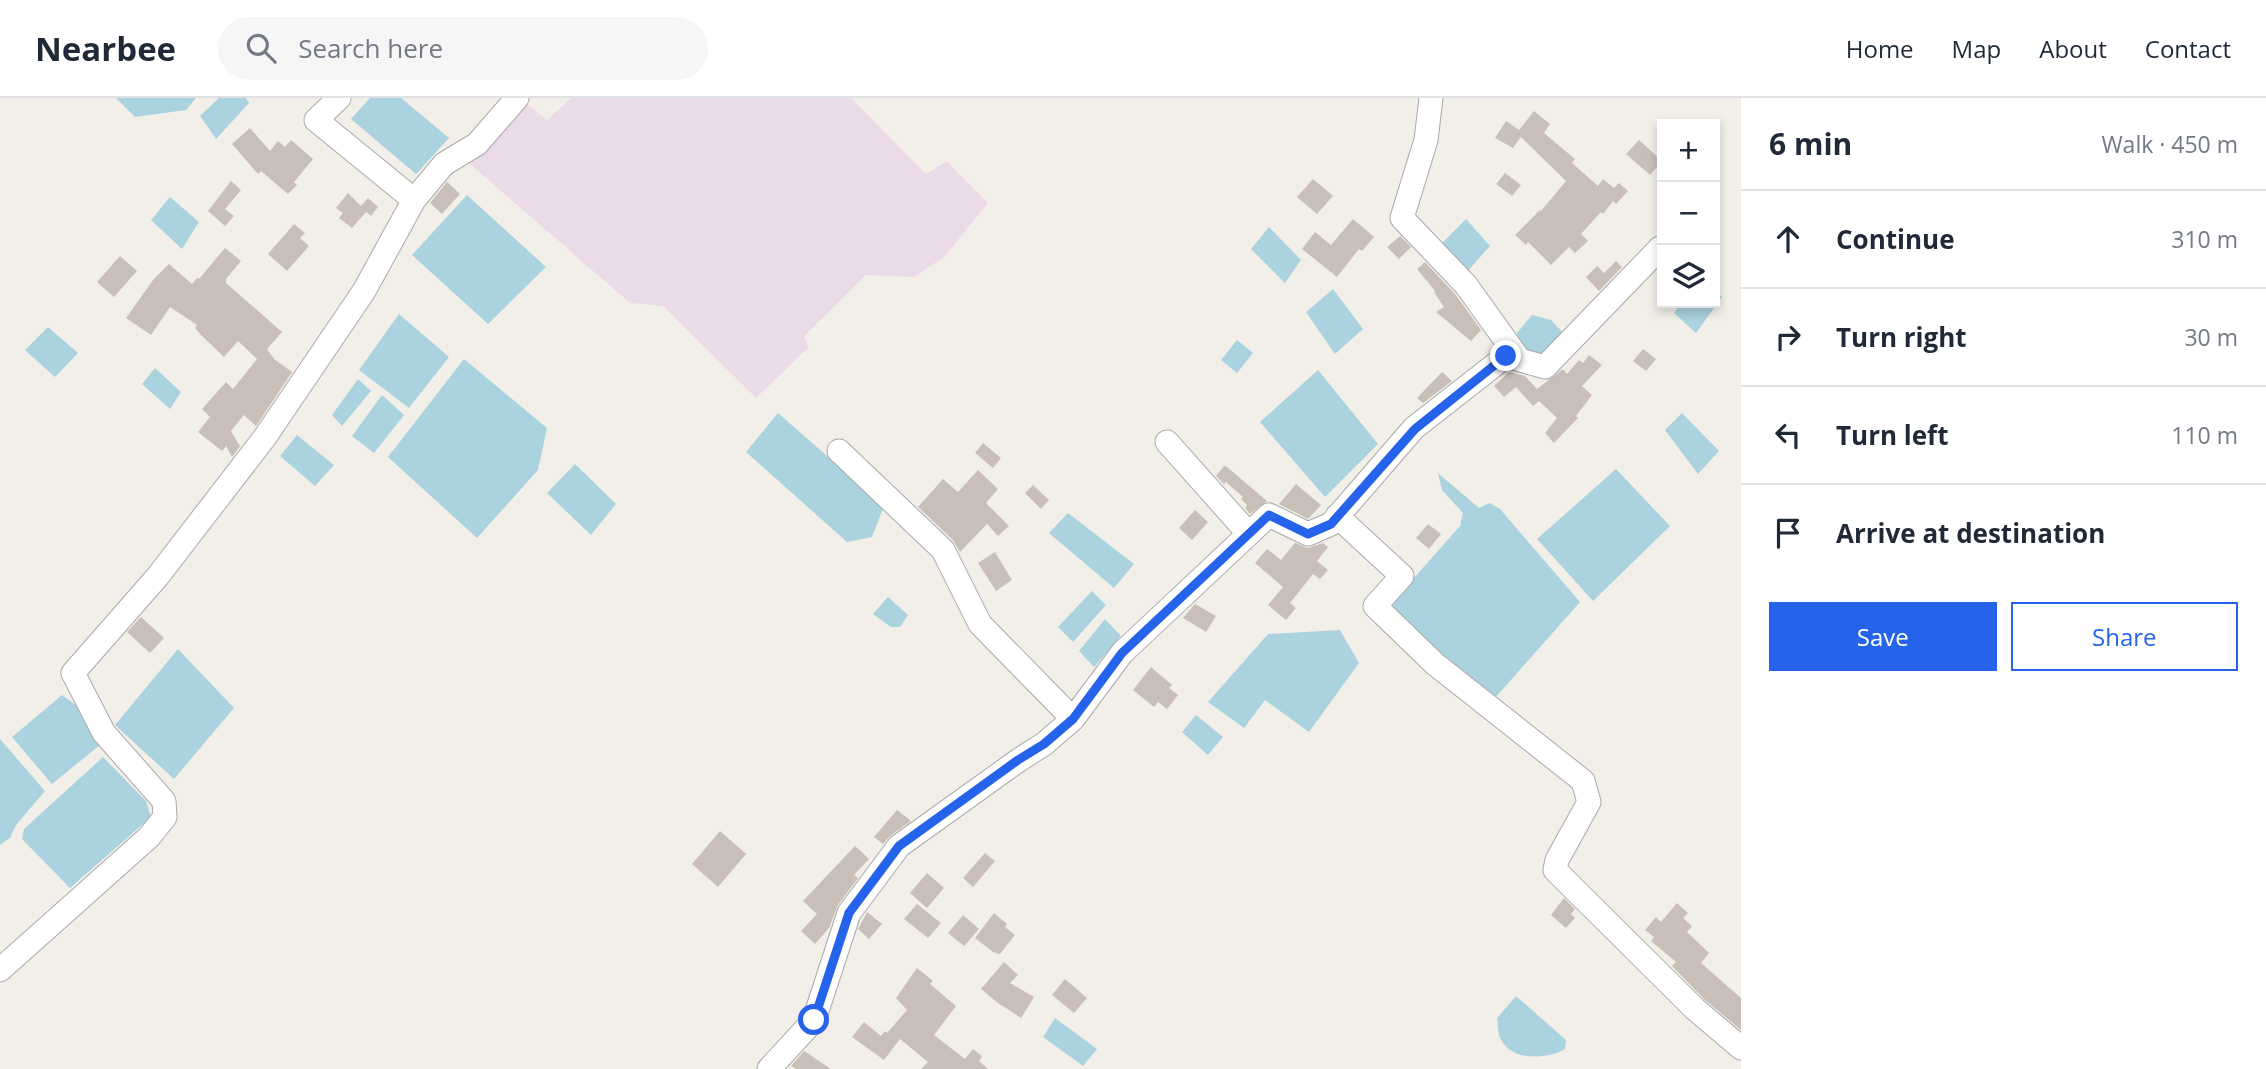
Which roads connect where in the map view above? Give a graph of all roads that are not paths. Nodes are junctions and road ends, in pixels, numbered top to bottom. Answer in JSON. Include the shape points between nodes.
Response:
{"nodes":[{"id":1,"x":340,"y":98,"type":"edge"},
{"id":2,"x":517,"y":98,"type":"edge"},
{"id":3,"x":1431,"y":98,"type":"edge"},
{"id":4,"x":414,"y":200,"type":"junction"},
{"id":5,"x":1657,"y":251,"type":"edge"},
{"id":6,"x":1519,"y":359,"type":"junction"},
{"id":7,"x":1167,"y":442,"type":"dead end"},
{"id":8,"x":839,"y":451,"type":"dead end"},
{"id":9,"x":1337,"y":516,"type":"junction"},
{"id":10,"x":1249,"y":534,"type":"junction"},
{"id":11,"x":1073,"y":719,"type":"junction"},
{"id":12,"x":0,"y":970,"type":"edge"},
{"id":13,"x":1741,"y":1048,"type":"edge"},
{"id":14,"x":769,"y":1069,"type":"edge"}],
"edges":[{"from":1,"to":4,"type":"street","via":[[316,120]]},
{"from":2,"to":4,"type":"street","via":[[477,144],[444,164]]},
{"from":3,"to":6,"type":"street","via":[[1426,140],[1402,218],[1466,285]]},
{"from":4,"to":12,"type":"street","via":[[364,291],[265,437],[158,576],[74,673],[104,733],[164,802],[166,817]]},
{"from":5,"to":6,"type":"street","via":[[1545,367]]},
{"from":6,"to":9,"type":"street","via":[[1506,356],[1415,429]]},
{"from":7,"to":10,"type":"street"},
{"from":8,"to":11,"type":"street","via":[[943,550],[980,624]]},
{"from":9,"to":10,"type":"street","via":[[1331,524],[1308,534],[1269,515]]},
{"from":9,"to":13,"type":"street","via":[[1402,576],[1376,606],[1435,664],[1583,781],[1590,802],[1555,870],[1695,1009]]},
{"from":10,"to":11,"type":"street","via":[[1122,653]]},
{"from":11,"to":14,"type":"street","via":[[899,846],[849,913],[814,1020]]}]}
